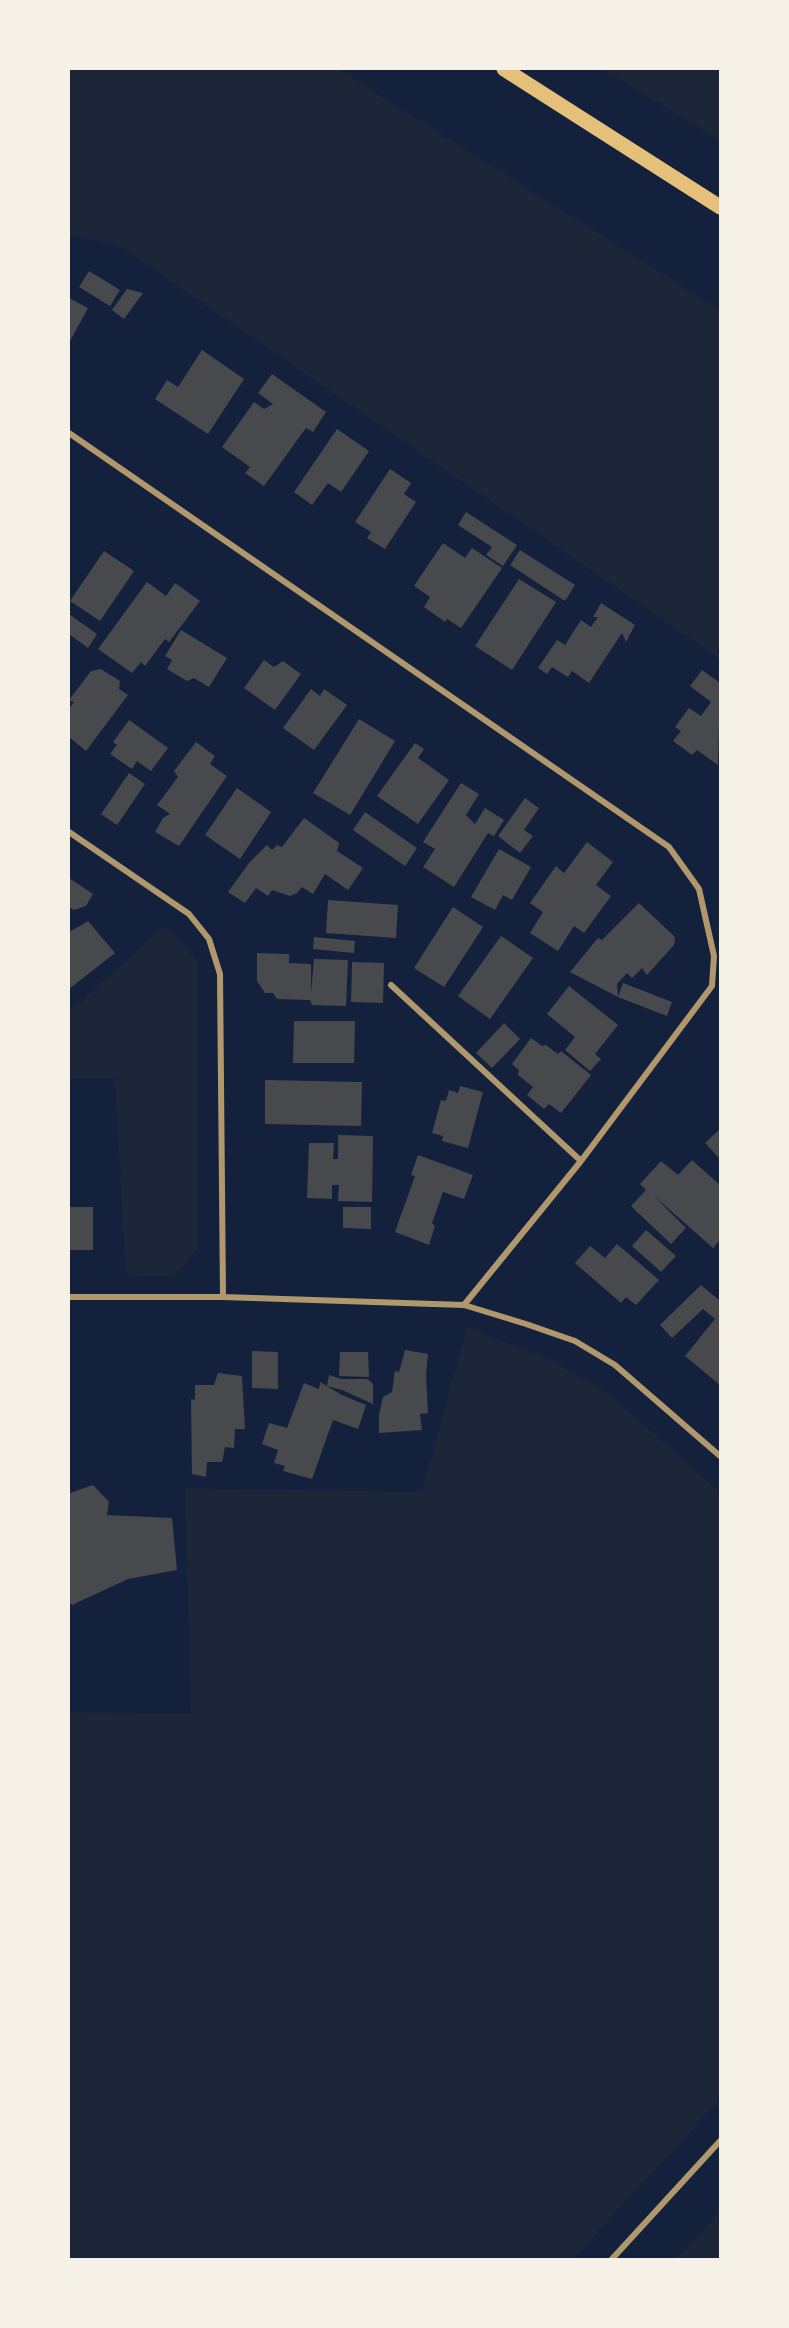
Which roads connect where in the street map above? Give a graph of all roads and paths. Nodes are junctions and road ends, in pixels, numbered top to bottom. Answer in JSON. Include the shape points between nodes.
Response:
{"nodes":[{"id":1,"x":504,"y":69,"type":"edge"},
{"id":2,"x":720,"y":207,"type":"edge"},
{"id":3,"x":69,"y":433,"type":"edge"},
{"id":4,"x":69,"y":832,"type":"edge"},
{"id":5,"x":717,"y":956,"type":"edge"},
{"id":6,"x":391,"y":985,"type":"dead end"},
{"id":7,"x":581,"y":1161,"type":"junction"},
{"id":8,"x":69,"y":1297,"type":"edge"},
{"id":9,"x":223,"y":1297,"type":"junction"},
{"id":10,"x":464,"y":1305,"type":"junction"},
{"id":11,"x":720,"y":1456,"type":"edge"},
{"id":12,"x":720,"y":2141,"type":"edge"},
{"id":13,"x":612,"y":2259,"type":"edge"}],
"edges":[{"from":1,"to":2,"type":"main road"},
{"from":3,"to":5,"type":"street","via":[[669,847],[699,889]]},
{"from":4,"to":9,"type":"street","via":[[189,914],[209,939],[220,974]]},
{"from":5,"to":7,"type":"street","via":[[712,986]]},
{"from":6,"to":7,"type":"street"},
{"from":7,"to":10,"type":"street"},
{"from":8,"to":9,"type":"street"},
{"from":9,"to":10,"type":"street"},
{"from":10,"to":11,"type":"street","via":[[526,1323],[585,1347],[615,1365]]},
{"from":12,"to":13,"type":"street"}]}
